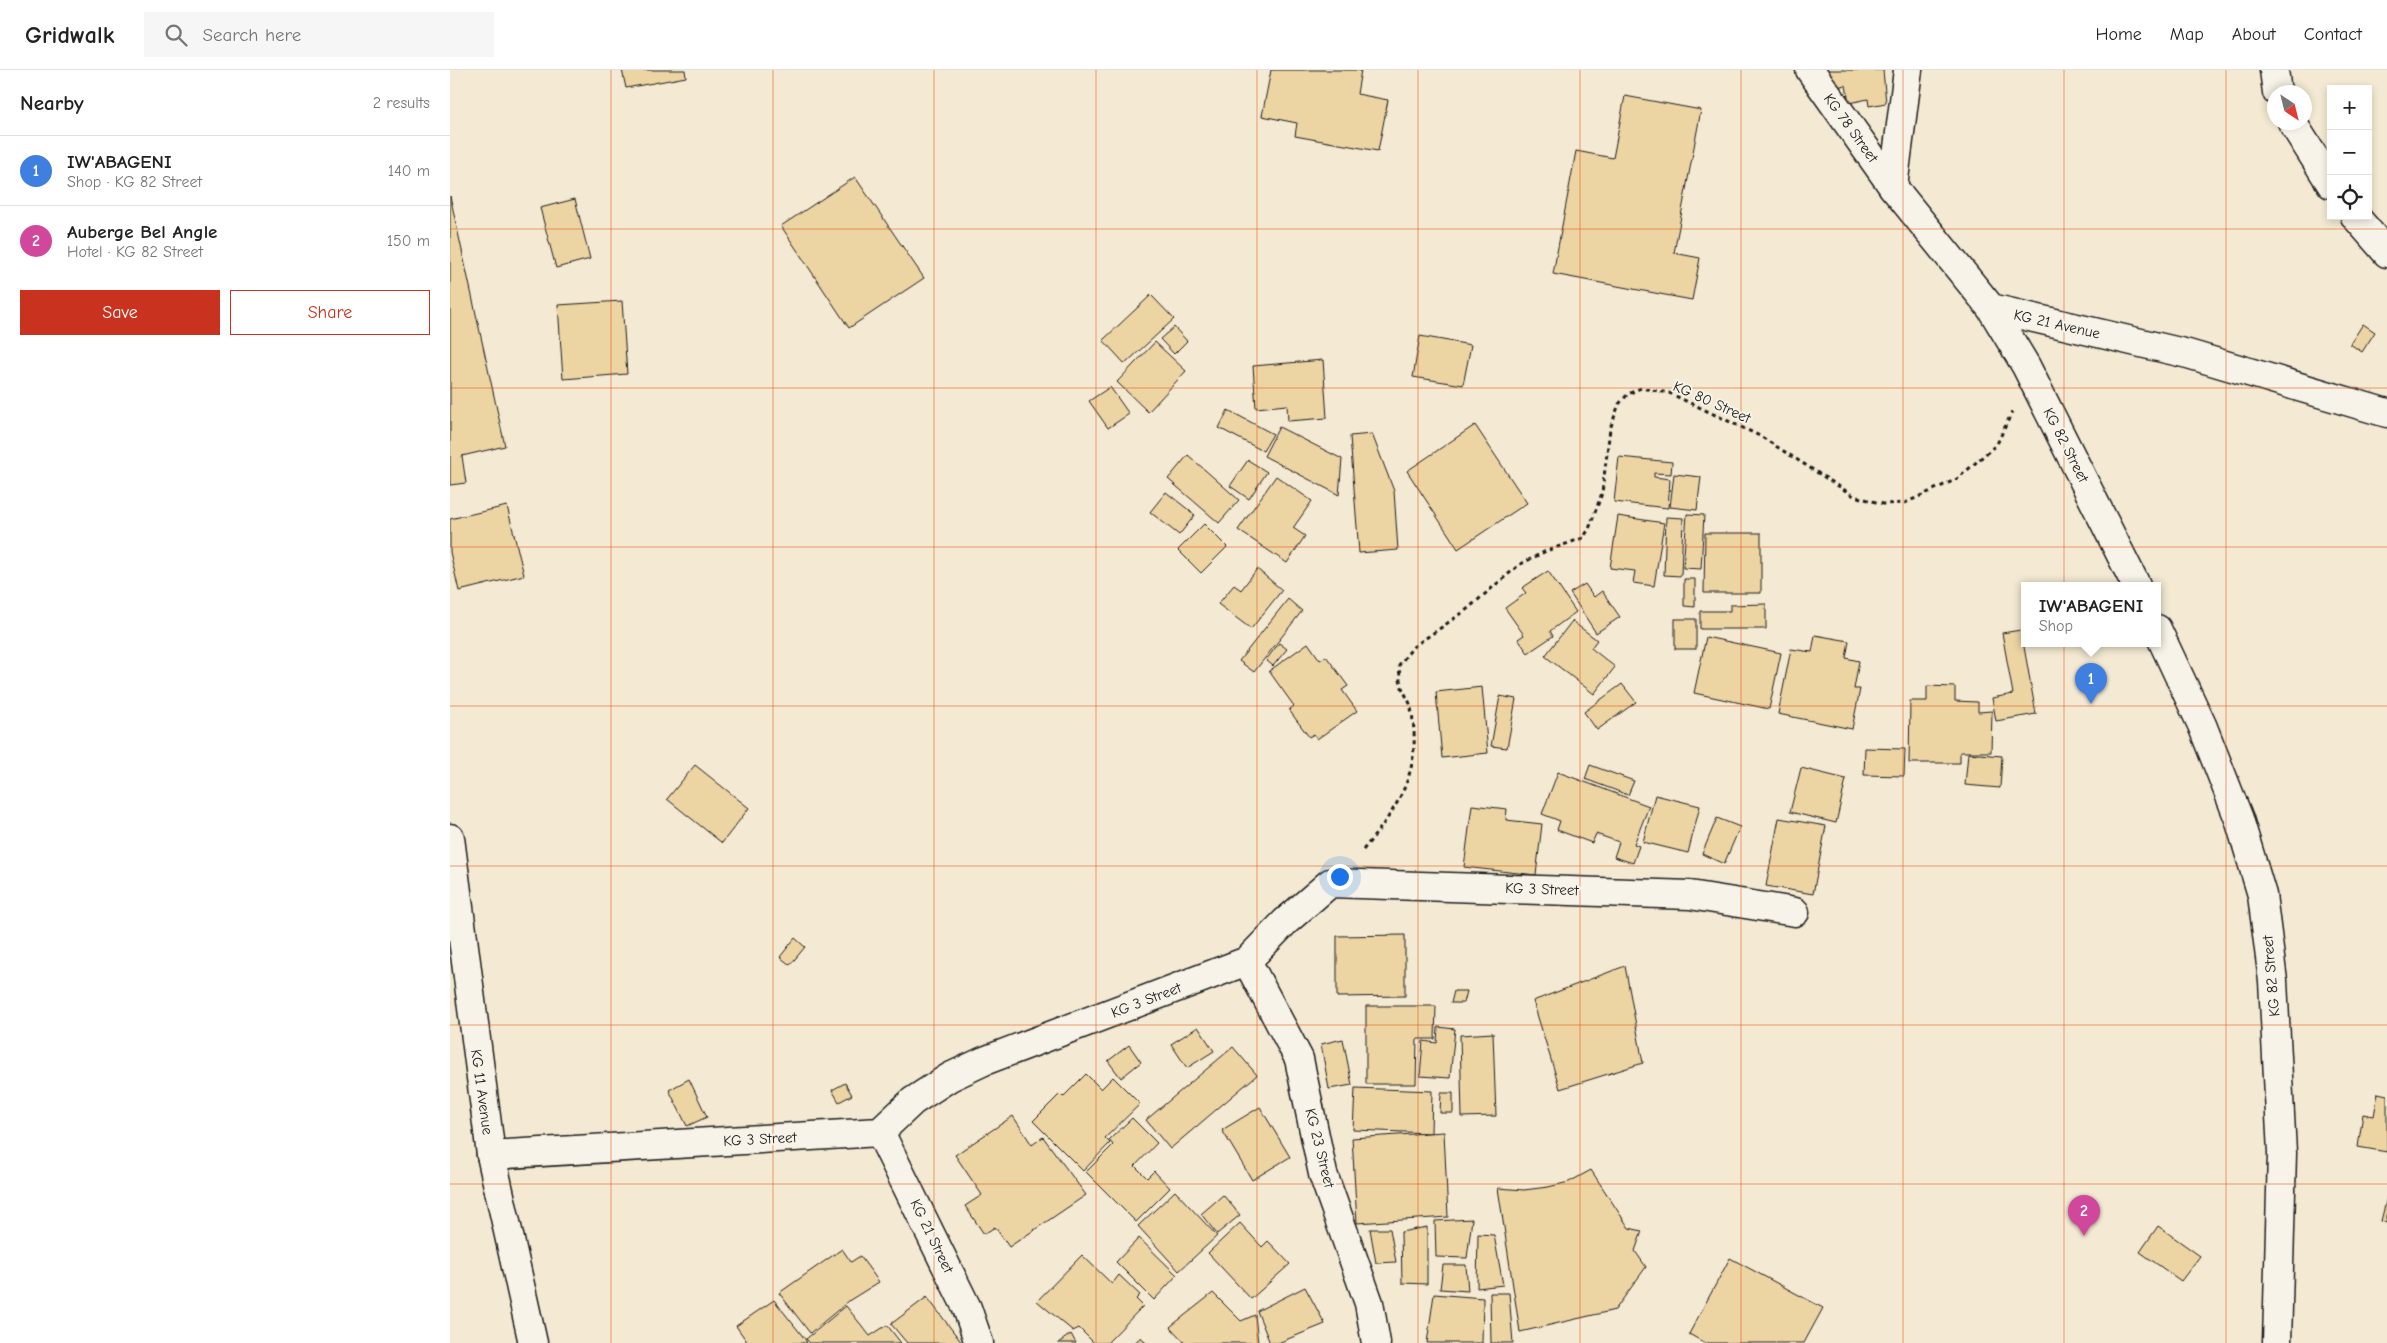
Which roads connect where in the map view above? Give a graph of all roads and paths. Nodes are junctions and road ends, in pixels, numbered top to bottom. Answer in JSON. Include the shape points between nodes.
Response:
{"nodes":[{"id":1,"x":1810,"y":70,"type":"edge"},
{"id":2,"x":1908,"y":70,"type":"edge"},
{"id":3,"x":2274,"y":70,"type":"edge"},
{"id":4,"x":2276,"y":85,"type":"edge"},
{"id":5,"x":2297,"y":130,"type":"edge"},
{"id":6,"x":2327,"y":178,"type":"edge"},
{"id":7,"x":1893,"y":187,"type":"junction"},
{"id":8,"x":2358,"y":220,"type":"edge"},
{"id":9,"x":2387,"y":253,"type":"edge"},
{"id":10,"x":1991,"y":308,"type":"junction"},
{"id":11,"x":2026,"y":366,"type":"junction"},
{"id":12,"x":2387,"y":413,"type":"edge"},
{"id":13,"x":2134,"y":582,"type":"edge"},
{"id":14,"x":2161,"y":638,"type":"edge"},
{"id":15,"x":450,"y":838,"type":"edge"},
{"id":16,"x":1330,"y":883,"type":"junction"},
{"id":17,"x":1795,"y":912,"type":"dead end"},
{"id":18,"x":1246,"y":961,"type":"junction"},
{"id":19,"x":880,"y":1132,"type":"junction"},
{"id":20,"x":491,"y":1156,"type":"junction"},
{"id":21,"x":533,"y":1343,"type":"edge"},
{"id":22,"x":978,"y":1343,"type":"edge"},
{"id":23,"x":1376,"y":1343,"type":"edge"},
{"id":24,"x":2277,"y":1343,"type":"edge"}],
"edges":[{"from":1,"to":7,"type":"street","name":"KG 78 Street"},
{"from":2,"to":7,"type":"street"},
{"from":3,"to":4,"type":"street"},
{"from":5,"to":6,"type":"street"},
{"from":7,"to":10,"type":"street"},
{"from":8,"to":9,"type":"street"},
{"from":10,"to":11,"type":"street","name":"KG 82 Street"},
{"from":10,"to":12,"type":"street","name":"KG 21 Avenue","via":[[2188,354]]},
{"from":11,"to":13,"type":"street","name":"KG 82 Street"},
{"from":11,"to":16,"type":"path","name":"KG 80 Street","via":[[2016,405],[1997,444],[1957,479],[1905,503],[1883,504],[1854,496],[1760,436],[1669,393],[1641,388],[1628,394],[1619,404],[1610,428],[1602,493],[1583,538],[1519,565],[1465,611],[1413,647],[1399,665],[1401,685],[1411,707],[1414,742],[1410,779],[1395,810],[1363,850]]},
{"from":14,"to":24,"type":"street","name":"KG 82 Street","via":[[2202,725],[2238,819],[2262,895],[2273,981],[2282,1153]]},
{"from":15,"to":20,"type":"street","name":"KG 11 Avenue"},
{"from":16,"to":17,"type":"street","name":"KG 3 Street","via":[[1690,895]]},
{"from":16,"to":18,"type":"street","name":"KG 3 Street"},
{"from":18,"to":19,"type":"street","name":"KG 3 Street","via":[[984,1061],[913,1101]]},
{"from":18,"to":23,"type":"street","name":"KG 23 Street","via":[[1299,1059],[1323,1174],[1369,1303]]},
{"from":19,"to":20,"type":"street","name":"KG 3 Street"},
{"from":19,"to":22,"type":"street","name":"KG 21 Street","via":[[967,1308]]},
{"from":20,"to":21,"type":"street","name":"KG 11 Avenue"}]}
